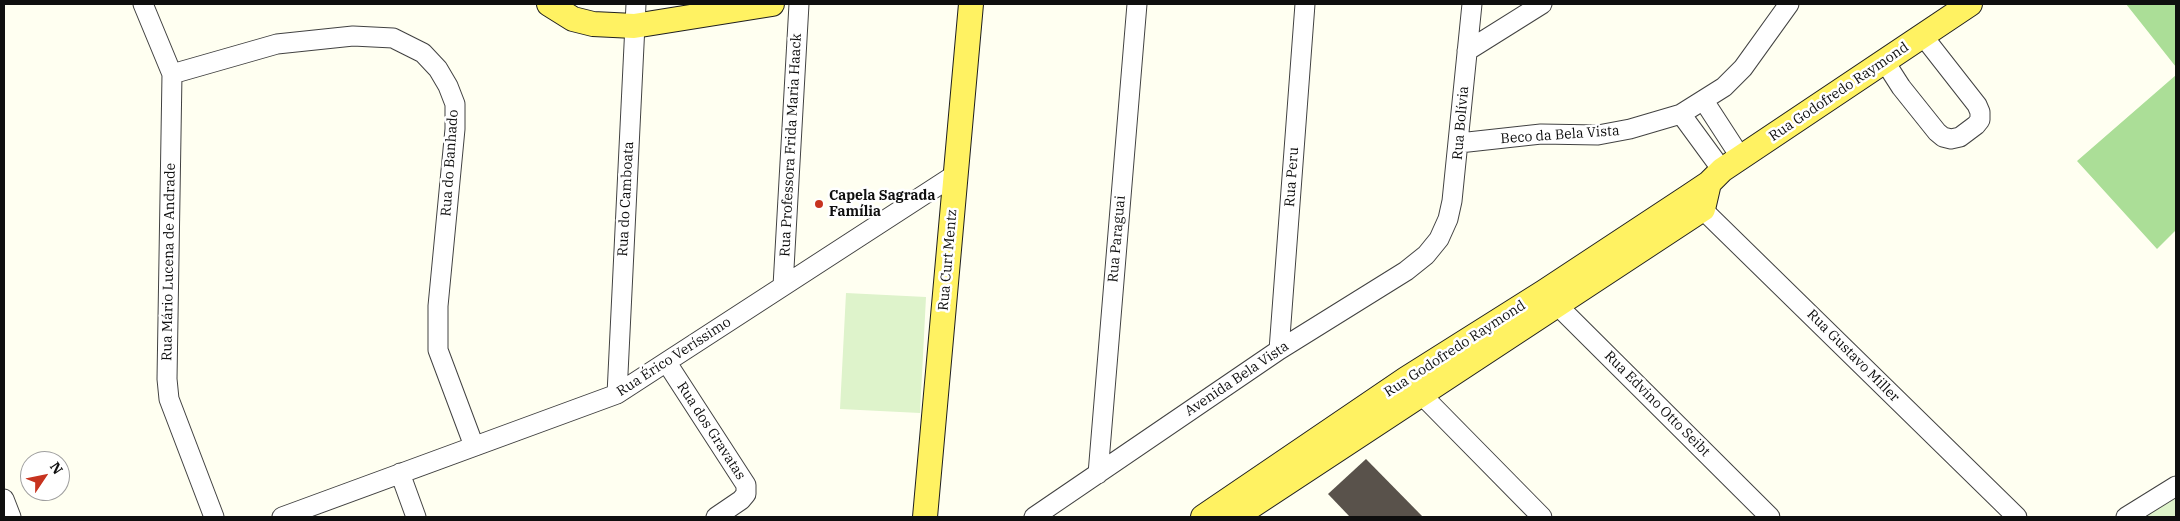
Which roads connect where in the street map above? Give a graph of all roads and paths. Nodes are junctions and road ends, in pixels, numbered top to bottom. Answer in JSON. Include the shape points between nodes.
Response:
{"nodes":[{"id":1,"x":143,"y":4,"type":"edge"},
{"id":2,"x":549,"y":4,"type":"edge"},
{"id":3,"x":772,"y":4,"type":"edge"},
{"id":4,"x":800,"y":4,"type":"edge"},
{"id":5,"x":971,"y":4,"type":"edge"},
{"id":6,"x":1137,"y":4,"type":"edge"},
{"id":7,"x":1305,"y":4,"type":"edge"},
{"id":8,"x":1472,"y":4,"type":"edge"},
{"id":9,"x":1542,"y":4,"type":"edge"},
{"id":10,"x":1789,"y":4,"type":"edge"},
{"id":11,"x":1970,"y":4,"type":"edge"},
{"id":12,"x":635,"y":15,"type":"edge"},
{"id":13,"x":1923,"y":36,"type":"junction"},
{"id":14,"x":1467,"y":51,"type":"junction"},
{"id":15,"x":1885,"y":62,"type":"junction"},
{"id":16,"x":172,"y":74,"type":"junction"},
{"id":17,"x":1704,"y":101,"type":"junction"},
{"id":18,"x":1681,"y":114,"type":"junction"},
{"id":19,"x":1459,"y":143,"type":"junction"},
{"id":20,"x":1724,"y":170,"type":"junction"},
{"id":21,"x":956,"y":174,"type":"junction"},
{"id":22,"x":1696,"y":203,"type":"junction"},
{"id":23,"x":1439,"y":239,"type":"joint"},
{"id":24,"x":783,"y":286,"type":"junction"},
{"id":25,"x":1551,"y":299,"type":"junction"},
{"id":26,"x":1279,"y":350,"type":"junction"},
{"id":27,"x":667,"y":362,"type":"junction"},
{"id":28,"x":1413,"y":387,"type":"junction"},
{"id":29,"x":617,"y":394,"type":"junction"},
{"id":30,"x":474,"y":446,"type":"junction"},
{"id":31,"x":400,"y":473,"type":"junction"},
{"id":32,"x":1098,"y":474,"type":"junction"},
{"id":33,"x":2176,"y":486,"type":"edge"},
{"id":34,"x":4,"y":499,"type":"edge"},
{"id":35,"x":2134,"y":515,"type":"edge"},
{"id":36,"x":11,"y":517,"type":"edge"},
{"id":37,"x":214,"y":517,"type":"edge"},
{"id":38,"x":282,"y":517,"type":"edge"},
{"id":39,"x":416,"y":517,"type":"edge"},
{"id":40,"x":716,"y":517,"type":"edge"},
{"id":41,"x":925,"y":517,"type":"edge"},
{"id":42,"x":1034,"y":517,"type":"edge"},
{"id":43,"x":1202,"y":517,"type":"edge"},
{"id":44,"x":1235,"y":517,"type":"edge"},
{"id":45,"x":1542,"y":517,"type":"edge"},
{"id":46,"x":1770,"y":517,"type":"edge"},
{"id":47,"x":2017,"y":517,"type":"edge"}],
"edges":[{"from":1,"to":16,"type":"street","name":"Rua Mário Lucena de Andrade"},
{"from":2,"to":12,"type":"main road","via":[[573,19],[593,24]]},
{"from":3,"to":12,"type":"main road"},
{"from":4,"to":24,"type":"street","name":"Rua Professora Frida Maria Haack"},
{"from":5,"to":21,"type":"main road","name":"Rua Curt Mentz"},
{"from":6,"to":32,"type":"street","name":"Rua Paraguai"},
{"from":7,"to":26,"type":"street","name":"Rua Peru"},
{"from":8,"to":14,"type":"street","name":"Rua Bolívia"},
{"from":9,"to":14,"type":"street"},
{"from":10,"to":17,"type":"street","name":"Beco da Bela Vista","via":[[1743,68]]},
{"from":11,"to":13,"type":"main road","name":"Rua Godofredo Raymond"},
{"from":12,"to":29,"type":"street","name":"Rua do Camboata"},
{"from":13,"to":15,"type":"main road","name":"Rua Godofredo Raymond"},
{"from":13,"to":15,"type":"street","via":[[1980,112],[1976,125],[1960,137],[1951,139],[1936,132]]},
{"from":14,"to":19,"type":"street","name":"Rua Bolívia"},
{"from":15,"to":20,"type":"main road","name":"Rua Godofredo Raymond"},
{"from":16,"to":30,"type":"street","name":"Rua do Banhado","via":[[277,44],[353,36],[393,38],[423,53],[438,69],[455,104],[438,306],[438,350]]},
{"from":16,"to":37,"type":"street","name":"Rua Mário Lucena de Andrade","via":[[167,379],[169,399]]},
{"from":17,"to":18,"type":"street","name":"Beco da Bela Vista"},
{"from":17,"to":20,"type":"street"},
{"from":18,"to":19,"type":"street","name":"Beco da Bela Vista","via":[[1630,130],[1598,135],[1542,134]]},
{"from":18,"to":20,"type":"street"},
{"from":19,"to":23,"type":"street","name":"Rua Bolívia","via":[[1452,201]]},
{"from":20,"to":22,"type":"main road","name":"Rua Godofredo Raymond"},
{"from":21,"to":24,"type":"street","name":"Rua Érico Veríssimo"},
{"from":21,"to":41,"type":"main road","name":"Rua Curt Mentz"},
{"from":22,"to":25,"type":"main road","name":"Rua Godofredo Raymond"},
{"from":22,"to":47,"type":"street","name":"Rua Gustavo Miller"},
{"from":23,"to":26,"type":"street","name":"Avenida Bela Vista","via":[[1406,271]]},
{"from":24,"to":27,"type":"street","name":"Rua Érico Veríssimo"},
{"from":25,"to":28,"type":"main road","name":"Rua Godofredo Raymond"},
{"from":25,"to":46,"type":"street","name":"Rua Edvino Otto Seibt"},
{"from":26,"to":32,"type":"street","name":"Avenida Bela Vista"},
{"from":27,"to":29,"type":"street","name":"Rua Érico Veríssimo"},
{"from":27,"to":40,"type":"street","name":"Rua dos Gravatas","via":[[746,485],[746,494]]},
{"from":28,"to":43,"type":"main road","name":"Rua Godofredo Raymond"},
{"from":28,"to":44,"type":"main road","name":"Rua Godofredo Raymond"},
{"from":28,"to":45,"type":"street"},
{"from":29,"to":30,"type":"street","name":"Rua Érico Veríssimo"},
{"from":30,"to":31,"type":"street","name":"Rua Érico Veríssimo"},
{"from":31,"to":38,"type":"street","name":"Rua Érico Veríssimo"},
{"from":31,"to":39,"type":"street"},
{"from":32,"to":42,"type":"street","name":"Avenida Bela Vista"},
{"from":33,"to":35,"type":"street"},
{"from":34,"to":36,"type":"street"}]}
